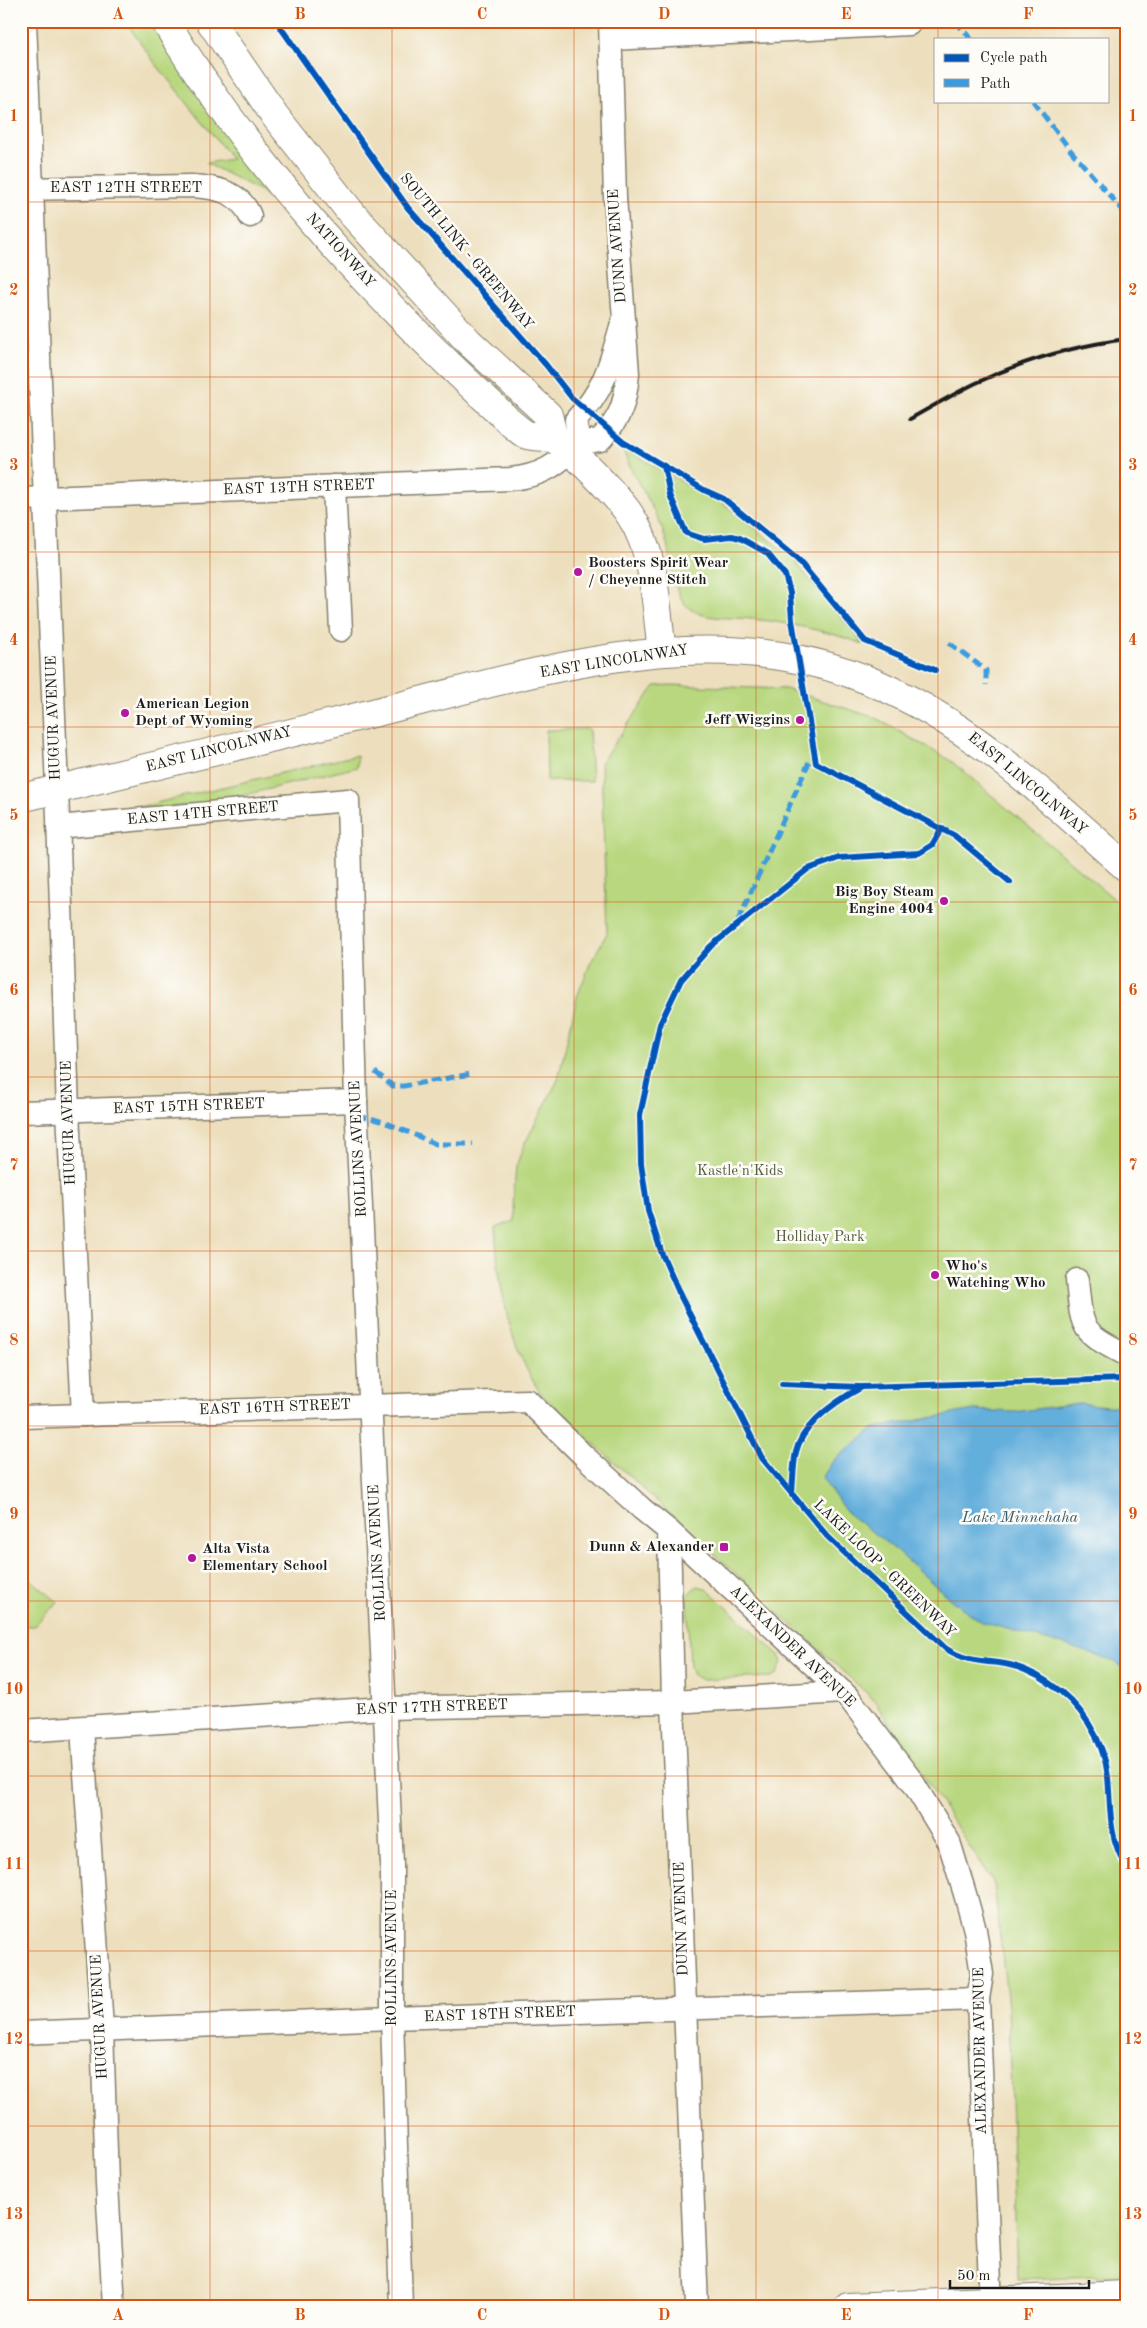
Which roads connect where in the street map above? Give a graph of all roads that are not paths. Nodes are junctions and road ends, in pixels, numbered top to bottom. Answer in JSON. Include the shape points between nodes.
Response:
{"nodes":[{"id":1,"x":25,"y":21,"type":"edge"},
{"id":2,"x":165,"y":21,"type":"edge"},
{"id":3,"x":210,"y":21,"type":"edge"},
{"id":4,"x":909,"y":24,"type":"dead end"},
{"id":5,"x":611,"y":30,"type":"edge"},
{"id":6,"x":27,"y":188,"type":"edge"},
{"id":7,"x":250,"y":216,"type":"dead end"},
{"id":8,"x":623,"y":320,"type":"junction"},
{"id":9,"x":567,"y":445,"type":"junction"},
{"id":10,"x":334,"y":486,"type":"junction"},
{"id":11,"x":45,"y":498,"type":"junction"},
{"id":12,"x":21,"y":499,"type":"edge"},
{"id":13,"x":341,"y":630,"type":"dead end"},
{"id":14,"x":662,"y":652,"type":"junction"},
{"id":15,"x":57,"y":790,"type":"junction"},
{"id":16,"x":21,"y":798,"type":"edge"},
{"id":17,"x":348,"y":800,"type":"joint"},
{"id":18,"x":58,"y":827,"type":"junction"},
{"id":19,"x":1126,"y":867,"type":"edge"},
{"id":20,"x":356,"y":1101,"type":"junction"},
{"id":21,"x":68,"y":1111,"type":"junction"},
{"id":22,"x":21,"y":1112,"type":"edge"},
{"id":23,"x":1077,"y":1280,"type":"dead end"},
{"id":24,"x":1126,"y":1355,"type":"edge"},
{"id":25,"x":528,"y":1401,"type":"joint"},
{"id":26,"x":371,"y":1405,"type":"junction"},
{"id":27,"x":83,"y":1415,"type":"junction"},
{"id":28,"x":21,"y":1417,"type":"edge"},
{"id":29,"x":670,"y":1530,"type":"junction"},
{"id":30,"x":843,"y":1692,"type":"junction"},
{"id":31,"x":673,"y":1702,"type":"junction"},
{"id":32,"x":385,"y":1708,"type":"junction"},
{"id":33,"x":82,"y":1728,"type":"junction"},
{"id":34,"x":21,"y":1731,"type":"edge"},
{"id":35,"x":978,"y":1999,"type":"junction"},
{"id":36,"x":686,"y":2009,"type":"junction"},
{"id":37,"x":392,"y":2018,"type":"junction"},
{"id":38,"x":102,"y":2028,"type":"junction"},
{"id":39,"x":21,"y":2033,"type":"edge"},
{"id":40,"x":1126,"y":2295,"type":"edge"},
{"id":41,"x":991,"y":2303,"type":"edge"},
{"id":42,"x":114,"y":2307,"type":"edge"},
{"id":43,"x":401,"y":2307,"type":"edge"},
{"id":44,"x":697,"y":2307,"type":"edge"},
{"id":45,"x":848,"y":2307,"type":"edge"}],
"edges":[{"from":1,"to":6,"type":"street","name":"HUGUR AVENUE"},
{"from":2,"to":9,"type":"main road","name":"NATIONWAY","via":[[249,144],[370,286],[429,346],[526,435]]},
{"from":3,"to":9,"type":"main road","via":[[274,116],[328,184],[395,263],[469,342],[548,415]]},
{"from":4,"to":5,"type":"street"},
{"from":5,"to":8,"type":"street","name":"DUNN AVENUE"},
{"from":6,"to":7,"type":"street","name":"EAST 12TH STREET","via":[[217,188],[229,193],[247,209]]},
{"from":6,"to":11,"type":"street","name":"HUGUR AVENUE"},
{"from":8,"to":9,"type":"street","via":[[606,377],[576,420]]},
{"from":8,"to":9,"type":"street","name":"DUNN AVENUE","via":[[628,374],[622,412],[600,440]]},
{"from":9,"to":10,"type":"street","name":"EAST 13TH STREET","via":[[550,468],[535,476]]},
{"from":9,"to":14,"type":"main road","via":[[613,494],[639,530],[650,564]]},
{"from":10,"to":11,"type":"street","name":"EAST 13TH STREET"},
{"from":10,"to":13,"type":"street"},
{"from":11,"to":12,"type":"street","name":"EAST 13TH STREET"},
{"from":11,"to":15,"type":"street","name":"HUGUR AVENUE"},
{"from":14,"to":15,"type":"main road","name":"EAST LINCOLNWAY","via":[[566,666]]},
{"from":14,"to":19,"type":"main road","name":"EAST LINCOLNWAY","via":[[712,650],[808,661],[850,673],[894,692],[962,730],[997,756]]},
{"from":15,"to":16,"type":"main road","name":"EAST LINCOLNWAY"},
{"from":15,"to":18,"type":"street","name":"HUGUR AVENUE"},
{"from":17,"to":18,"type":"street","name":"EAST 14TH STREET"},
{"from":17,"to":20,"type":"street","name":"ROLLINS AVENUE"},
{"from":18,"to":21,"type":"street","name":"HUGUR AVENUE"},
{"from":20,"to":21,"type":"street","name":"EAST 15TH STREET"},
{"from":20,"to":26,"type":"street","name":"ROLLINS AVENUE"},
{"from":21,"to":22,"type":"street","name":"EAST 15TH STREET"},
{"from":21,"to":27,"type":"street","name":"HUGUR AVENUE"},
{"from":23,"to":24,"type":"street","via":[[1081,1318],[1087,1332]]},
{"from":25,"to":26,"type":"street","name":"EAST 16TH STREET"},
{"from":25,"to":29,"type":"street","name":"ALEXANDER AVENUE","via":[[642,1509]]},
{"from":26,"to":27,"type":"street","name":"EAST 16TH STREET"},
{"from":26,"to":32,"type":"street","name":"ROLLINS AVENUE"},
{"from":27,"to":28,"type":"street","name":"EAST 16TH STREET"},
{"from":29,"to":30,"type":"street","name":"ALEXANDER AVENUE"},
{"from":29,"to":31,"type":"street","name":"DUNN AVENUE"},
{"from":30,"to":31,"type":"street","name":"EAST 17TH STREET"},
{"from":30,"to":35,"type":"street","name":"ALEXANDER AVENUE","via":[[912,1781],[949,1842],[975,1930],[982,1974]]},
{"from":31,"to":32,"type":"street","name":"EAST 17TH STREET"},
{"from":31,"to":36,"type":"street","name":"DUNN AVENUE"},
{"from":32,"to":33,"type":"street","name":"EAST 17TH STREET"},
{"from":32,"to":37,"type":"street","name":"ROLLINS AVENUE","via":[[392,1864]]},
{"from":33,"to":34,"type":"street","name":"EAST 17TH STREET"},
{"from":33,"to":38,"type":"street","name":"HUGUR AVENUE"},
{"from":35,"to":36,"type":"street","name":"EAST 18TH STREET"},
{"from":35,"to":41,"type":"street","name":"ALEXANDER AVENUE"},
{"from":36,"to":37,"type":"street","name":"EAST 18TH STREET"},
{"from":36,"to":44,"type":"street","name":"DUNN AVENUE"},
{"from":37,"to":38,"type":"street","name":"EAST 18TH STREET"},
{"from":37,"to":43,"type":"street","name":"ROLLINS AVENUE"},
{"from":38,"to":39,"type":"street","name":"EAST 18TH STREET"},
{"from":38,"to":42,"type":"street","name":"HUGUR AVENUE","via":[[106,2184]]},
{"from":40,"to":41,"type":"main road"},
{"from":41,"to":45,"type":"main road"}]}
